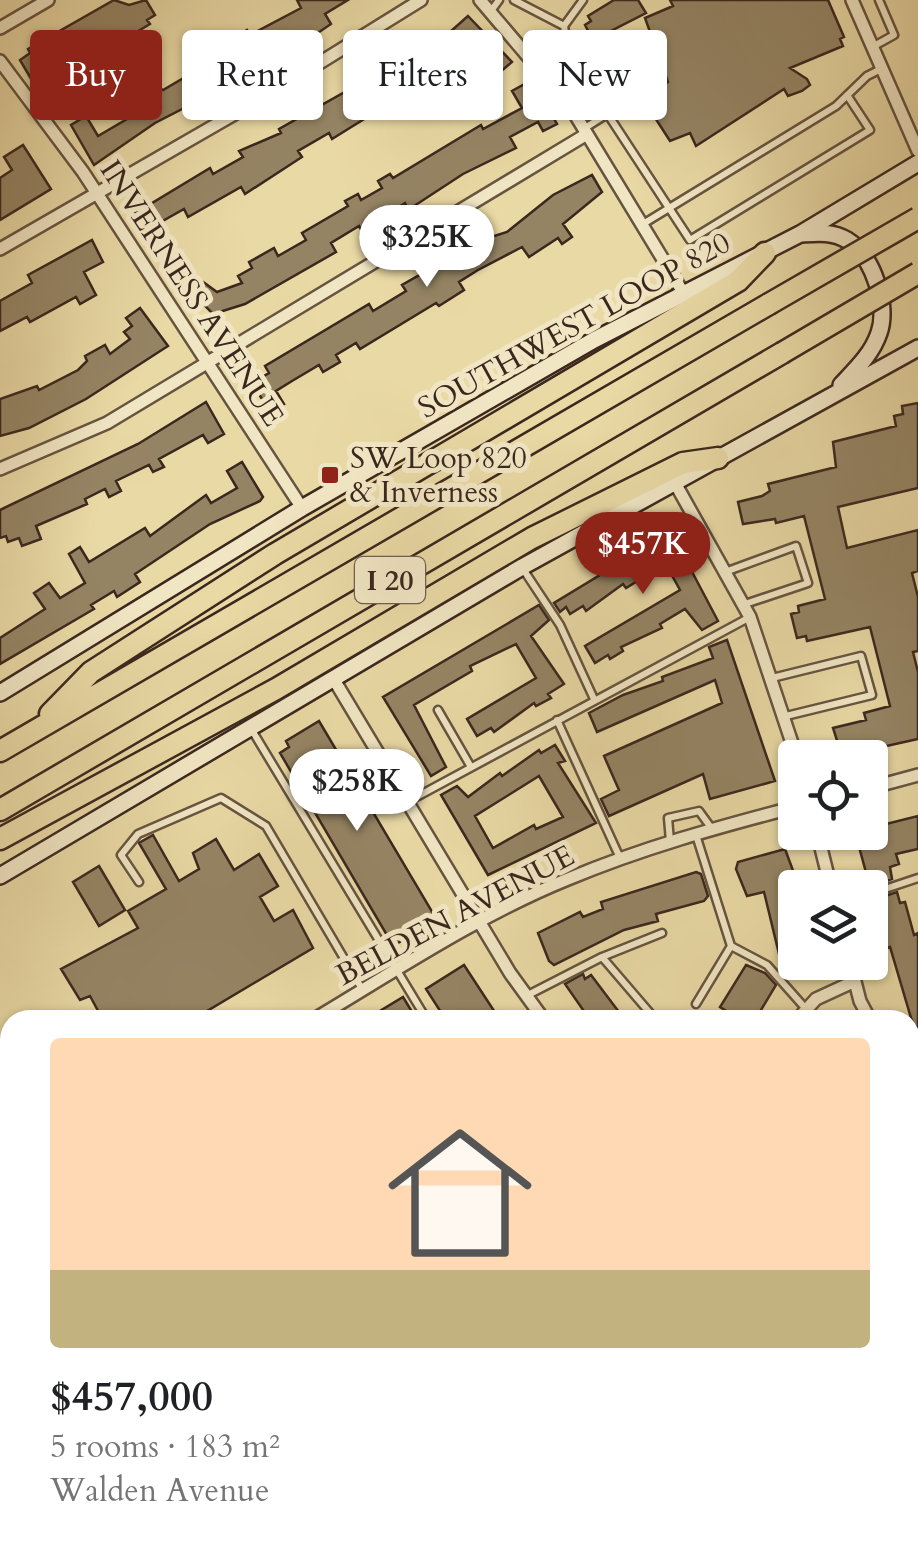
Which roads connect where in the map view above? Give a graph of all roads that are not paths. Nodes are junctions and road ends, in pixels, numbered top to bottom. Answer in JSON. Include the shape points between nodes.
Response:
{"nodes":[{"id":1,"x":48,"y":0,"type":"edge"},
{"id":2,"x":421,"y":0,"type":"edge"},
{"id":3,"x":480,"y":0,"type":"edge"},
{"id":4,"x":514,"y":0,"type":"edge"},
{"id":5,"x":584,"y":0,"type":"edge"},
{"id":6,"x":852,"y":0,"type":"edge"},
{"id":7,"x":879,"y":0,"type":"edge"},
{"id":8,"x":495,"y":6,"type":"edge"},
{"id":9,"x":564,"y":26,"type":"junction"},
{"id":10,"x":0,"y":28,"type":"edge"},
{"id":11,"x":565,"y":30,"type":"edge"},
{"id":12,"x":523,"y":43,"type":"edge"},
{"id":13,"x":874,"y":46,"type":"junction"},
{"id":14,"x":0,"y":61,"type":"edge"},
{"id":15,"x":883,"y":68,"type":"junction"},
{"id":16,"x":847,"y":95,"type":"junction"},
{"id":17,"x":578,"y":120,"type":"edge"},
{"id":18,"x":599,"y":120,"type":"edge"},
{"id":19,"x":615,"y":120,"type":"edge"},
{"id":20,"x":585,"y":131,"type":"junction"},
{"id":21,"x":918,"y":150,"type":"edge"},
{"id":22,"x":918,"y":163,"type":"edge"},
{"id":23,"x":96,"y":192,"type":"junction"},
{"id":24,"x":669,"y":206,"type":"junction"},
{"id":25,"x":918,"y":218,"type":"edge"},
{"id":26,"x":642,"y":224,"type":"junction"},
{"id":27,"x":800,"y":234,"type":"junction"},
{"id":28,"x":0,"y":249,"type":"edge"},
{"id":29,"x":764,"y":253,"type":"junction"},
{"id":30,"x":918,"y":274,"type":"edge"},
{"id":31,"x":684,"y":294,"type":"junction"},
{"id":32,"x":918,"y":348,"type":"edge"},
{"id":33,"x":208,"y":362,"type":"junction"},
{"id":34,"x":832,"y":395,"type":"junction"},
{"id":35,"x":718,"y":458,"type":"junction"},
{"id":36,"x":0,"y":469,"type":"edge"},
{"id":37,"x":675,"y":483,"type":"junction"},
{"id":38,"x":302,"y":508,"type":"junction"},
{"id":39,"x":522,"y":567,"type":"junction"},
{"id":40,"x":725,"y":572,"type":"junction"},
{"id":41,"x":744,"y":604,"type":"junction"},
{"id":42,"x":750,"y":617,"type":"junction"},
{"id":43,"x":333,"y":678,"type":"junction"},
{"id":44,"x":772,"y":678,"type":"junction"},
{"id":45,"x":0,"y":693,"type":"edge"},
{"id":46,"x":594,"y":699,"type":"junction"},
{"id":47,"x":438,"y":710,"type":"dead end"},
{"id":48,"x":786,"y":716,"type":"junction"},
{"id":49,"x":557,"y":720,"type":"junction"},
{"id":50,"x":250,"y":726,"type":"junction"},
{"id":51,"x":30,"y":733,"type":"junction"},
{"id":52,"x":792,"y":740,"type":"edge"},
{"id":53,"x":0,"y":750,"type":"edge"},
{"id":54,"x":471,"y":768,"type":"junction"},
{"id":55,"x":918,"y":775,"type":"edge"},
{"id":56,"x":888,"y":783,"type":"edge"},
{"id":57,"x":409,"y":801,"type":"junction"},
{"id":58,"x":0,"y":810,"type":"edge"},
{"id":59,"x":778,"y":812,"type":"edge"},
{"id":60,"x":712,"y":829,"type":"junction"},
{"id":61,"x":696,"y":834,"type":"junction"},
{"id":62,"x":0,"y":839,"type":"edge"},
{"id":63,"x":670,"y":841,"type":"junction"},
{"id":64,"x":621,"y":859,"type":"junction"},
{"id":65,"x":0,"y":876,"type":"edge"},
{"id":66,"x":918,"y":878,"type":"edge"},
{"id":67,"x":139,"y":882,"type":"dead end"},
{"id":68,"x":888,"y":888,"type":"edge"},
{"id":69,"x":479,"y":924,"type":"junction"},
{"id":70,"x":662,"y":934,"type":"dead end"},
{"id":71,"x":731,"y":946,"type":"junction"},
{"id":72,"x":602,"y":957,"type":"junction"},
{"id":73,"x":396,"y":971,"type":"junction"},
{"id":74,"x":854,"y":981,"type":"joint"},
{"id":75,"x":362,"y":990,"type":"junction"},
{"id":76,"x":526,"y":996,"type":"junction"},
{"id":77,"x":696,"y":1004,"type":"dead end"},
{"id":78,"x":806,"y":1009,"type":"joint"},
{"id":79,"x":329,"y":1010,"type":"edge"},
{"id":80,"x":421,"y":1010,"type":"edge"},
{"id":81,"x":536,"y":1010,"type":"edge"},
{"id":82,"x":647,"y":1010,"type":"edge"},
{"id":83,"x":866,"y":1010,"type":"edge"}],
"edges":[{"from":1,"to":10,"type":"street"},
{"from":2,"to":23,"type":"street"},
{"from":3,"to":8,"type":"street"},
{"from":4,"to":9,"type":"lane"},
{"from":5,"to":9,"type":"lane"},
{"from":6,"to":13,"type":"street"},
{"from":7,"to":13,"type":"lane","via":[[894,35]]},
{"from":8,"to":12,"type":"street"},
{"from":9,"to":11,"type":"lane"},
{"from":13,"to":15,"type":"street"},
{"from":14,"to":23,"type":"street","name":"INVERNESS AVENUE"},
{"from":15,"to":16,"type":"lane"},
{"from":15,"to":21,"type":"street"},
{"from":16,"to":24,"type":"lane"},
{"from":16,"to":24,"type":"lane","via":[[870,130],[690,240]]},
{"from":17,"to":20,"type":"street"},
{"from":18,"to":20,"type":"lane"},
{"from":19,"to":24,"type":"lane"},
{"from":20,"to":26,"type":"street"},
{"from":20,"to":33,"type":"street"},
{"from":22,"to":27,"type":"main road","name":"SOUTHWEST LOOP 820"},
{"from":23,"to":28,"type":"street"},
{"from":23,"to":33,"type":"street","name":"INVERNESS AVENUE"},
{"from":24,"to":26,"type":"lane"},
{"from":25,"to":51,"type":"highway","number":"I 20","bridge":true},
{"from":26,"to":31,"type":"street"},
{"from":27,"to":29,"type":"main road","name":"SOUTHWEST LOOP 820"},
{"from":27,"to":34,"type":"main road","via":[[828,233],[856,247],[882,300],[874,346]]},
{"from":29,"to":31,"type":"main road","name":"SOUTHWEST LOOP 820"},
{"from":29,"to":51,"type":"highway","via":[[738,282],[289,546],[92,672]]},
{"from":30,"to":58,"type":"highway","number":"I 20","bridge":true},
{"from":31,"to":38,"type":"main road","name":"SOUTHWEST LOOP 820"},
{"from":32,"to":34,"type":"main road"},
{"from":33,"to":36,"type":"street","via":[[107,423]]},
{"from":33,"to":38,"type":"street","name":"INVERNESS AVENUE"},
{"from":34,"to":35,"type":"main road"},
{"from":35,"to":37,"type":"main road"},
{"from":35,"to":62,"type":"highway","via":[[683,463],[532,538],[276,690]]},
{"from":37,"to":39,"type":"main road"},
{"from":37,"to":40,"type":"street"},
{"from":38,"to":45,"type":"main road","name":"SOUTHWEST LOOP 820"},
{"from":39,"to":43,"type":"main road"},
{"from":39,"to":46,"type":"lane","via":[[560,624]]},
{"from":40,"to":41,"type":"street"},
{"from":40,"to":41,"type":"lane","via":[[796,546],[808,583]]},
{"from":41,"to":42,"type":"street"},
{"from":42,"to":44,"type":"street"},
{"from":42,"to":46,"type":"lane"},
{"from":43,"to":50,"type":"main road"},
{"from":43,"to":57,"type":"street"},
{"from":44,"to":48,"type":"street"},
{"from":44,"to":48,"type":"lane","via":[[861,656],[872,695]]},
{"from":46,"to":49,"type":"lane"},
{"from":47,"to":54,"type":"lane"},
{"from":48,"to":52,"type":"street"},
{"from":49,"to":54,"type":"lane"},
{"from":49,"to":64,"type":"lane"},
{"from":50,"to":65,"type":"main road"},
{"from":50,"to":73,"type":"lane"},
{"from":51,"to":53,"type":"highway","number":"I 20"},
{"from":54,"to":57,"type":"lane"},
{"from":55,"to":56,"type":"street"},
{"from":57,"to":69,"type":"street"},
{"from":59,"to":60,"type":"street","name":"BELDEN AVENUE"},
{"from":60,"to":61,"type":"street","name":"BELDEN AVENUE"},
{"from":60,"to":63,"type":"lane","via":[[699,811],[668,818]]},
{"from":61,"to":63,"type":"street","name":"BELDEN AVENUE"},
{"from":61,"to":71,"type":"lane"},
{"from":63,"to":64,"type":"street","name":"BELDEN AVENUE"},
{"from":64,"to":69,"type":"street","name":"BELDEN AVENUE"},
{"from":66,"to":68,"type":"lane"},
{"from":67,"to":75,"type":"lane","via":[[121,855],[138,834],[222,798],[266,826]]},
{"from":69,"to":73,"type":"street","name":"BELDEN AVENUE"},
{"from":69,"to":76,"type":"street"},
{"from":70,"to":72,"type":"lane"},
{"from":71,"to":77,"type":"lane"},
{"from":71,"to":78,"type":"lane","via":[[767,965]]},
{"from":72,"to":76,"type":"lane"},
{"from":72,"to":82,"type":"lane"},
{"from":73,"to":75,"type":"street","name":"BELDEN AVENUE"},
{"from":73,"to":80,"type":"lane"},
{"from":74,"to":78,"type":"street"},
{"from":74,"to":83,"type":"street"},
{"from":75,"to":79,"type":"street","name":"BELDEN AVENUE"},
{"from":76,"to":81,"type":"street"}]}
